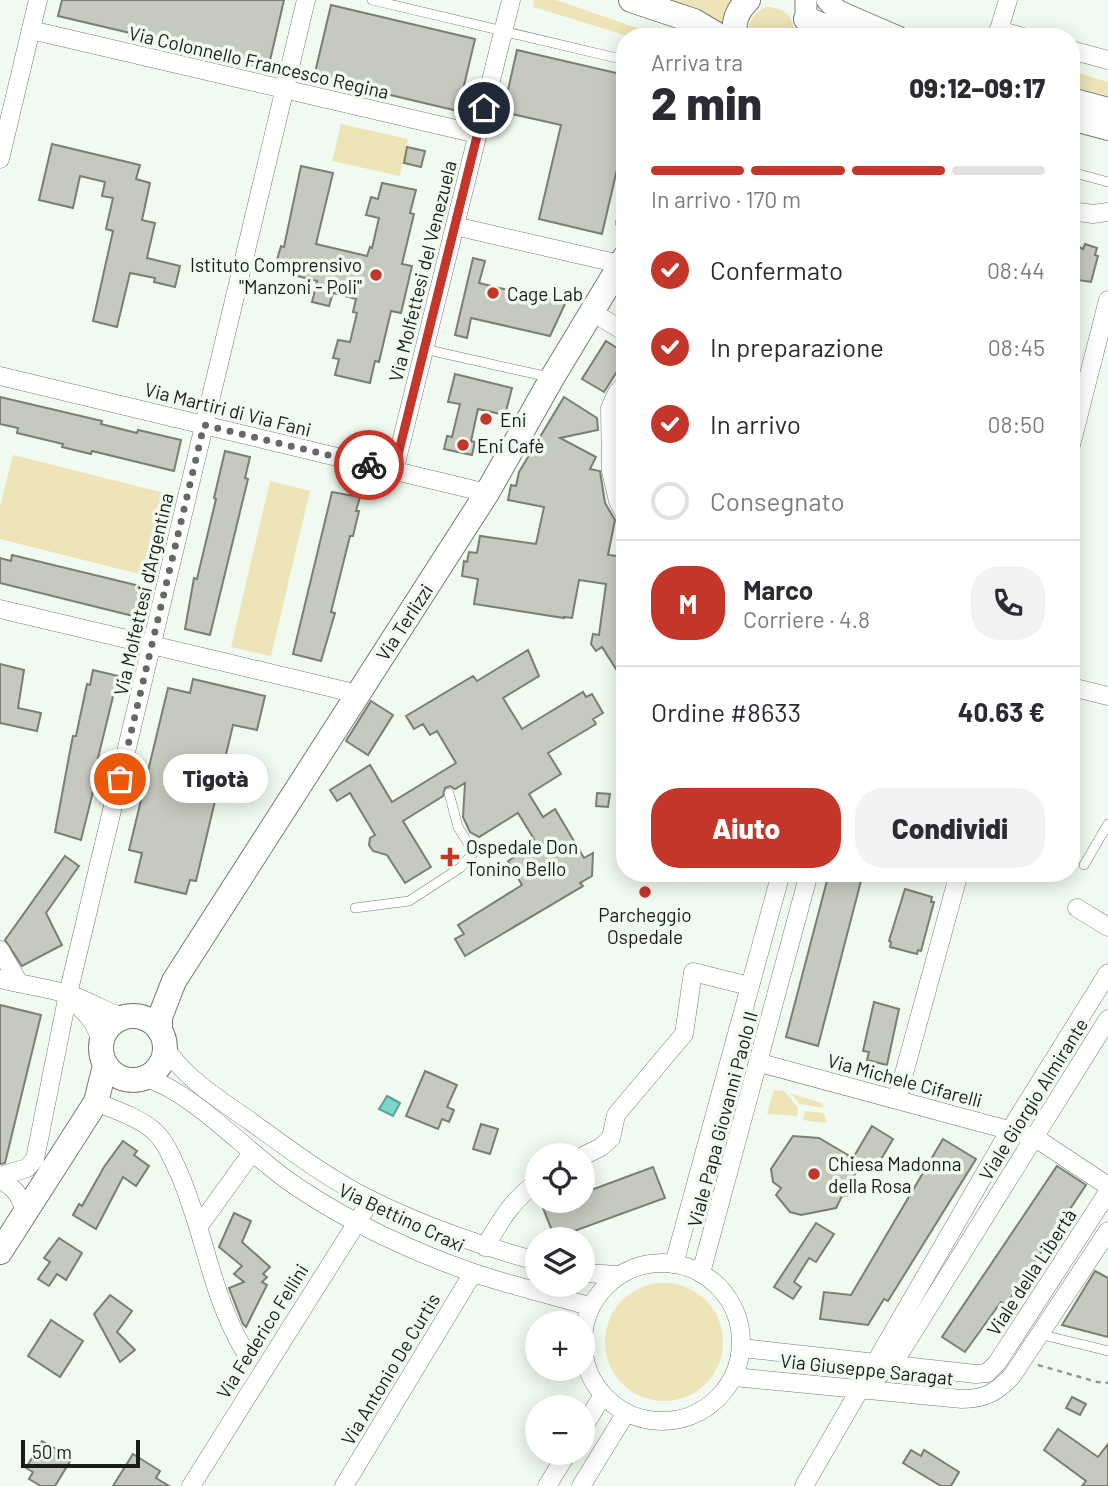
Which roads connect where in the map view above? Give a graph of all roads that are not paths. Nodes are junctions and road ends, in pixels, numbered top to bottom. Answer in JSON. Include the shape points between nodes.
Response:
{"nodes":[{"id":1,"x":38,"y":0,"type":"edge"},
{"id":2,"x":306,"y":0,"type":"edge"},
{"id":3,"x":372,"y":0,"type":"edge"},
{"id":4,"x":511,"y":0,"type":"edge"},
{"id":5,"x":748,"y":0,"type":"edge"},
{"id":6,"x":827,"y":0,"type":"edge"},
{"id":7,"x":1008,"y":0,"type":"edge"},
{"id":8,"x":641,"y":3,"type":"edge"},
{"id":9,"x":803,"y":14,"type":"edge"},
{"id":10,"x":684,"y":28,"type":"edge"},
{"id":11,"x":706,"y":28,"type":"edge"},
{"id":12,"x":734,"y":28,"type":"edge"},
{"id":13,"x":833,"y":28,"type":"edge"},
{"id":14,"x":878,"y":28,"type":"edge"},
{"id":15,"x":1000,"y":28,"type":"edge"},
{"id":16,"x":31,"y":30,"type":"junction"},
{"id":17,"x":503,"y":31,"type":"junction"},
{"id":18,"x":1080,"y":52,"type":"edge"},
{"id":19,"x":616,"y":59,"type":"edge"},
{"id":20,"x":1108,"y":60,"type":"edge"},
{"id":21,"x":285,"y":89,"type":"junction"},
{"id":22,"x":1080,"y":102,"type":"edge"},
{"id":23,"x":1108,"y":110,"type":"edge"},
{"id":24,"x":1080,"y":120,"type":"edge"},
{"id":25,"x":1108,"y":128,"type":"edge"},
{"id":26,"x":477,"y":134,"type":"junction"},
{"id":27,"x":1,"y":150,"type":"edge"},
{"id":28,"x":1080,"y":174,"type":"edge"},
{"id":29,"x":1108,"y":182,"type":"edge"},
{"id":30,"x":1080,"y":212,"type":"edge"},
{"id":31,"x":1108,"y":212,"type":"edge"},
{"id":32,"x":455,"y":226,"type":"junction"},
{"id":33,"x":616,"y":260,"type":"edge"},
{"id":34,"x":616,"y":273,"type":"edge"},
{"id":35,"x":1108,"y":300,"type":"edge"},
{"id":36,"x":592,"y":312,"type":"junction"},
{"id":37,"x":616,"y":327,"type":"edge"},
{"id":38,"x":424,"y":349,"type":"junction"},
{"id":39,"x":0,"y":376,"type":"edge"},
{"id":40,"x":552,"y":378,"type":"junction"},
{"id":41,"x":616,"y":395,"type":"edge"},
{"id":42,"x":1080,"y":410,"type":"edge"},
{"id":43,"x":204,"y":425,"type":"junction"},
{"id":44,"x":394,"y":471,"type":"junction"},
{"id":45,"x":616,"y":492,"type":"edge"},
{"id":46,"x":487,"y":493,"type":"junction"},
{"id":47,"x":0,"y":609,"type":"edge"},
{"id":48,"x":152,"y":645,"type":"junction"},
{"id":49,"x":1080,"y":689,"type":"edge"},
{"id":50,"x":358,"y":694,"type":"junction"},
{"id":51,"x":1108,"y":696,"type":"edge"},
{"id":52,"x":449,"y":793,"type":"dead end"},
{"id":53,"x":1108,"y":824,"type":"edge"},
{"id":54,"x":1084,"y":865,"type":"dead end"},
{"id":55,"x":778,"y":882,"type":"edge"},
{"id":56,"x":807,"y":882,"type":"edge"},
{"id":57,"x":957,"y":882,"type":"edge"},
{"id":58,"x":355,"y":908,"type":"dead end"},
{"id":59,"x":1077,"y":908,"type":"dead end"},
{"id":60,"x":1108,"y":927,"type":"edge"},
{"id":61,"x":0,"y":950,"type":"edge"},
{"id":62,"x":1108,"y":973,"type":"edge"},
{"id":63,"x":782,"y":975,"type":"junction"},
{"id":64,"x":752,"y":977,"type":"junction"},
{"id":65,"x":0,"y":979,"type":"edge"},
{"id":66,"x":174,"y":981,"type":"junction"},
{"id":67,"x":19,"y":984,"type":"junction"},
{"id":68,"x":68,"y":994,"type":"junction"},
{"id":69,"x":127,"y":1016,"type":"junction"},
{"id":70,"x":1108,"y":1019,"type":"edge"},
{"id":71,"x":101,"y":1040,"type":"junction"},
{"id":72,"x":162,"y":1040,"type":"junction"},
{"id":73,"x":760,"y":1063,"type":"junction"},
{"id":74,"x":104,"y":1070,"type":"junction"},
{"id":75,"x":137,"y":1079,"type":"junction"},
{"id":76,"x":897,"y":1099,"type":"junction"},
{"id":77,"x":96,"y":1102,"type":"junction"},
{"id":78,"x":1010,"y":1130,"type":"junction"},
{"id":79,"x":1034,"y":1137,"type":"junction"},
{"id":80,"x":39,"y":1142,"type":"junction"},
{"id":81,"x":595,"y":1150,"type":"edge"},
{"id":82,"x":251,"y":1154,"type":"junction"},
{"id":83,"x":0,"y":1177,"type":"edge"},
{"id":84,"x":1108,"y":1186,"type":"edge"},
{"id":85,"x":1108,"y":1192,"type":"edge"},
{"id":86,"x":525,"y":1194,"type":"edge"},
{"id":87,"x":370,"y":1199,"type":"junction"},
{"id":88,"x":25,"y":1213,"type":"junction"},
{"id":89,"x":355,"y":1222,"type":"junction"},
{"id":90,"x":200,"y":1226,"type":"junction"},
{"id":91,"x":1108,"y":1231,"type":"edge"},
{"id":92,"x":485,"y":1247,"type":"junction"},
{"id":93,"x":0,"y":1252,"type":"edge"},
{"id":94,"x":525,"y":1258,"type":"edge"},
{"id":95,"x":674,"y":1264,"type":"junction"},
{"id":96,"x":473,"y":1273,"type":"junction"},
{"id":97,"x":701,"y":1273,"type":"junction"},
{"id":98,"x":595,"y":1274,"type":"edge"},
{"id":99,"x":619,"y":1275,"type":"junction"},
{"id":100,"x":590,"y":1309,"type":"junction"},
{"id":101,"x":1039,"y":1334,"type":"junction"},
{"id":102,"x":741,"y":1348,"type":"junction"},
{"id":103,"x":244,"y":1349,"type":"dead end"},
{"id":104,"x":1108,"y":1351,"type":"edge"},
{"id":105,"x":874,"y":1362,"type":"junction"},
{"id":106,"x":893,"y":1364,"type":"junction"},
{"id":107,"x":987,"y":1373,"type":"junction"},
{"id":108,"x":734,"y":1377,"type":"junction"},
{"id":109,"x":862,"y":1388,"type":"junction"},
{"id":110,"x":995,"y":1392,"type":"junction"},
{"id":111,"x":603,"y":1395,"type":"junction"},
{"id":112,"x":595,"y":1408,"type":"edge"},
{"id":113,"x":626,"y":1413,"type":"junction"},
{"id":114,"x":560,"y":1465,"type":"edge"},
{"id":115,"x":812,"y":1483,"type":"edge"},
{"id":116,"x":191,"y":1486,"type":"edge"},
{"id":117,"x":344,"y":1486,"type":"edge"},
{"id":118,"x":547,"y":1486,"type":"edge"},
{"id":119,"x":581,"y":1486,"type":"edge"}],
"edges":[{"from":1,"to":16,"type":"street"},
{"from":2,"to":21,"type":"street","name":"Via Molfettesi d'Argentina"},
{"from":3,"to":17,"type":"lane"},
{"from":4,"to":17,"type":"street","name":"Via Molfettesi del Venezuela"},
{"from":5,"to":12,"type":"main road"},
{"from":6,"to":14,"type":"street"},
{"from":7,"to":15,"type":"street"},
{"from":8,"to":10,"type":"main road"},
{"from":8,"to":11,"type":"main road"},
{"from":9,"to":13,"type":"main road"},
{"from":16,"to":21,"type":"street","name":"Via Colonnello Francesco Regina"},
{"from":16,"to":27,"type":"street"},
{"from":17,"to":19,"type":"lane"},
{"from":17,"to":26,"type":"street","name":"Via Molfettesi del Venezuela"},
{"from":18,"to":20,"type":"street"},
{"from":21,"to":26,"type":"street","name":"Via Colonnello Francesco Regina"},
{"from":21,"to":43,"type":"street","name":"Via Molfettesi d'Argentina"},
{"from":22,"to":23,"type":"main road"},
{"from":24,"to":25,"type":"main road"},
{"from":26,"to":32,"type":"street","name":"Via Molfettesi del Venezuela"},
{"from":28,"to":29,"type":"lane"},
{"from":30,"to":31,"type":"street"},
{"from":32,"to":33,"type":"street"},
{"from":32,"to":38,"type":"street","name":"Via Molfettesi del Venezuela"},
{"from":34,"to":36,"type":"main road","name":"Via Terlizzi"},
{"from":35,"to":42,"type":"street"},
{"from":36,"to":37,"type":"street"},
{"from":36,"to":40,"type":"main road","name":"Via Terlizzi"},
{"from":38,"to":40,"type":"lane"},
{"from":38,"to":44,"type":"street","name":"Via Molfettesi del Venezuela"},
{"from":39,"to":43,"type":"street","name":"Via Martiri di Via Fani"},
{"from":40,"to":46,"type":"main road","name":"Via Terlizzi"},
{"from":41,"to":45,"type":"street","via":[[610,408]]},
{"from":43,"to":44,"type":"street","name":"Via Martiri di Via Fani"},
{"from":43,"to":48,"type":"street","name":"Via Molfettesi d'Argentina"},
{"from":44,"to":46,"type":"street","name":"Via Martiri di Via Fani"},
{"from":46,"to":50,"type":"main road","name":"Via Terlizzi"},
{"from":47,"to":48,"type":"street"},
{"from":48,"to":50,"type":"street"},
{"from":48,"to":68,"type":"street","name":"Via Molfettesi d'Argentina"},
{"from":49,"to":51,"type":"street"},
{"from":50,"to":66,"type":"main road","name":"Via Terlizzi"},
{"from":52,"to":58,"type":"lane","via":[[458,827],[474,852],[460,868],[409,901]]},
{"from":53,"to":54,"type":"lane"},
{"from":55,"to":64,"type":"street","name":"Viale Papa Giovanni Paolo II"},
{"from":56,"to":63,"type":"street","name":"Viale Papa Giovanni Paolo II"},
{"from":57,"to":76,"type":"street"},
{"from":59,"to":60,"type":"street"},
{"from":61,"to":67,"type":"street"},
{"from":62,"to":78,"type":"street","name":"Viale Giorgio Almirante"},
{"from":63,"to":64,"type":"street"},
{"from":63,"to":73,"type":"street","name":"Viale Papa Giovanni Paolo II"},
{"from":64,"to":81,"type":"street","via":[[693,972],[684,1034],[616,1115],[611,1138]]},
{"from":64,"to":95,"type":"street","name":"Viale Papa Giovanni Paolo II"},
{"from":65,"to":67,"type":"street"},
{"from":66,"to":69,"type":"main road","name":"Via Terlizzi"},
{"from":66,"to":72,"type":"main road","name":"Via Terlizzi","via":[[160,1017]]},
{"from":67,"to":68,"type":"street"},
{"from":68,"to":69,"type":"street"},
{"from":68,"to":71,"type":"street","via":[[93,1022]]},
{"from":68,"to":80,"type":"street","name":"Via Molfettesi d'Argentina"},
{"from":69,"to":71,"type":"main road","via":[[111,1024]]},
{"from":69,"to":72,"type":"main road","via":[[146,1019]]},
{"from":70,"to":79,"type":"street","name":"Viale Giorgio Almirante"},
{"from":71,"to":74,"type":"main road"},
{"from":72,"to":75,"type":"main road","via":[[160,1066]]},
{"from":72,"to":87,"type":"street","name":"Via Bettino Craxi","via":[[174,1061],[211,1094]]},
{"from":73,"to":76,"type":"street","name":"Via Michele Cifarelli"},
{"from":73,"to":97,"type":"street","name":"Viale Papa Giovanni Paolo II"},
{"from":74,"to":75,"type":"main road","via":[[119,1078]]},
{"from":74,"to":77,"type":"main road"},
{"from":74,"to":80,"type":"street","via":[[60,1136]]},
{"from":75,"to":77,"type":"main road"},
{"from":75,"to":82,"type":"street","name":"Via Bettino Craxi","via":[[160,1082],[200,1109]]},
{"from":76,"to":78,"type":"street","name":"Via Michele Cifarelli"},
{"from":77,"to":88,"type":"main road"},
{"from":77,"to":90,"type":"street","via":[[155,1132],[168,1148]]},
{"from":78,"to":79,"type":"street","name":"Via Michele Cifarelli"},
{"from":78,"to":105,"type":"street","name":"Viale Giorgio Almirante"},
{"from":79,"to":84,"type":"street","name":"Via Michele Cifarelli"},
{"from":79,"to":106,"type":"street","name":"Viale Giorgio Almirante"},
{"from":80,"to":83,"type":"street","name":"Via Molfettesi d'Argentina","via":[[27,1168]]},
{"from":82,"to":89,"type":"street","name":"Via Bettino Craxi"},
{"from":82,"to":90,"type":"street"},
{"from":83,"to":88,"type":"street","via":[[14,1188]]},
{"from":85,"to":107,"type":"street","name":"Viale della Libertà"},
{"from":86,"to":92,"type":"street","via":[[504,1214]]},
{"from":87,"to":89,"type":"street","name":"Via Federico Fellini"},
{"from":87,"to":92,"type":"street","name":"Via Bettino Craxi"},
{"from":88,"to":93,"type":"main road"},
{"from":89,"to":96,"type":"street","name":"Via Bettino Craxi"},
{"from":89,"to":116,"type":"street","name":"Via Federico Fellini"},
{"from":90,"to":103,"type":"street","via":[[220,1298]]},
{"from":91,"to":101,"type":"street","name":"Viale della Libertà"},
{"from":92,"to":94,"type":"street","name":"Via Bettino Craxi"},
{"from":95,"to":97,"type":"street"},
{"from":95,"to":99,"type":"street","via":[[655,1263]]},
{"from":96,"to":100,"type":"street","name":"Via Bettino Craxi"},
{"from":96,"to":117,"type":"street","name":"Via Antonio De Curtis"},
{"from":97,"to":102,"type":"street","via":[[732,1305],[740,1326]]},
{"from":98,"to":99,"type":"street"},
{"from":99,"to":100,"type":"street"},
{"from":100,"to":111,"type":"street","via":[[583,1331],[583,1354]]},
{"from":101,"to":104,"type":"lane"},
{"from":101,"to":110,"type":"street","name":"Viale della Libertà","via":[[1012,1376]]},
{"from":102,"to":105,"type":"street","name":"Via Giuseppe Saragat"},
{"from":102,"to":108,"type":"street"},
{"from":105,"to":106,"type":"street","name":"Via Giuseppe Saragat"},
{"from":105,"to":109,"type":"street","name":"Viale Giorgio Almirante"},
{"from":106,"to":107,"type":"street","name":"Via Giuseppe Saragat"},
{"from":106,"to":109,"type":"street","name":"Viale Giorgio Almirante"},
{"from":107,"to":110,"type":"street"},
{"from":108,"to":109,"type":"street","name":"Via Giuseppe Saragat"},
{"from":108,"to":113,"type":"street","via":[[719,1398],[699,1413],[676,1421],[650,1421]]},
{"from":109,"to":110,"type":"street","name":"Via Giuseppe Saragat","via":[[962,1399],[979,1399]]},
{"from":109,"to":115,"type":"street"},
{"from":111,"to":112,"type":"street"},
{"from":111,"to":113,"type":"street"},
{"from":113,"to":119,"type":"street"},
{"from":114,"to":118,"type":"street"}]}
